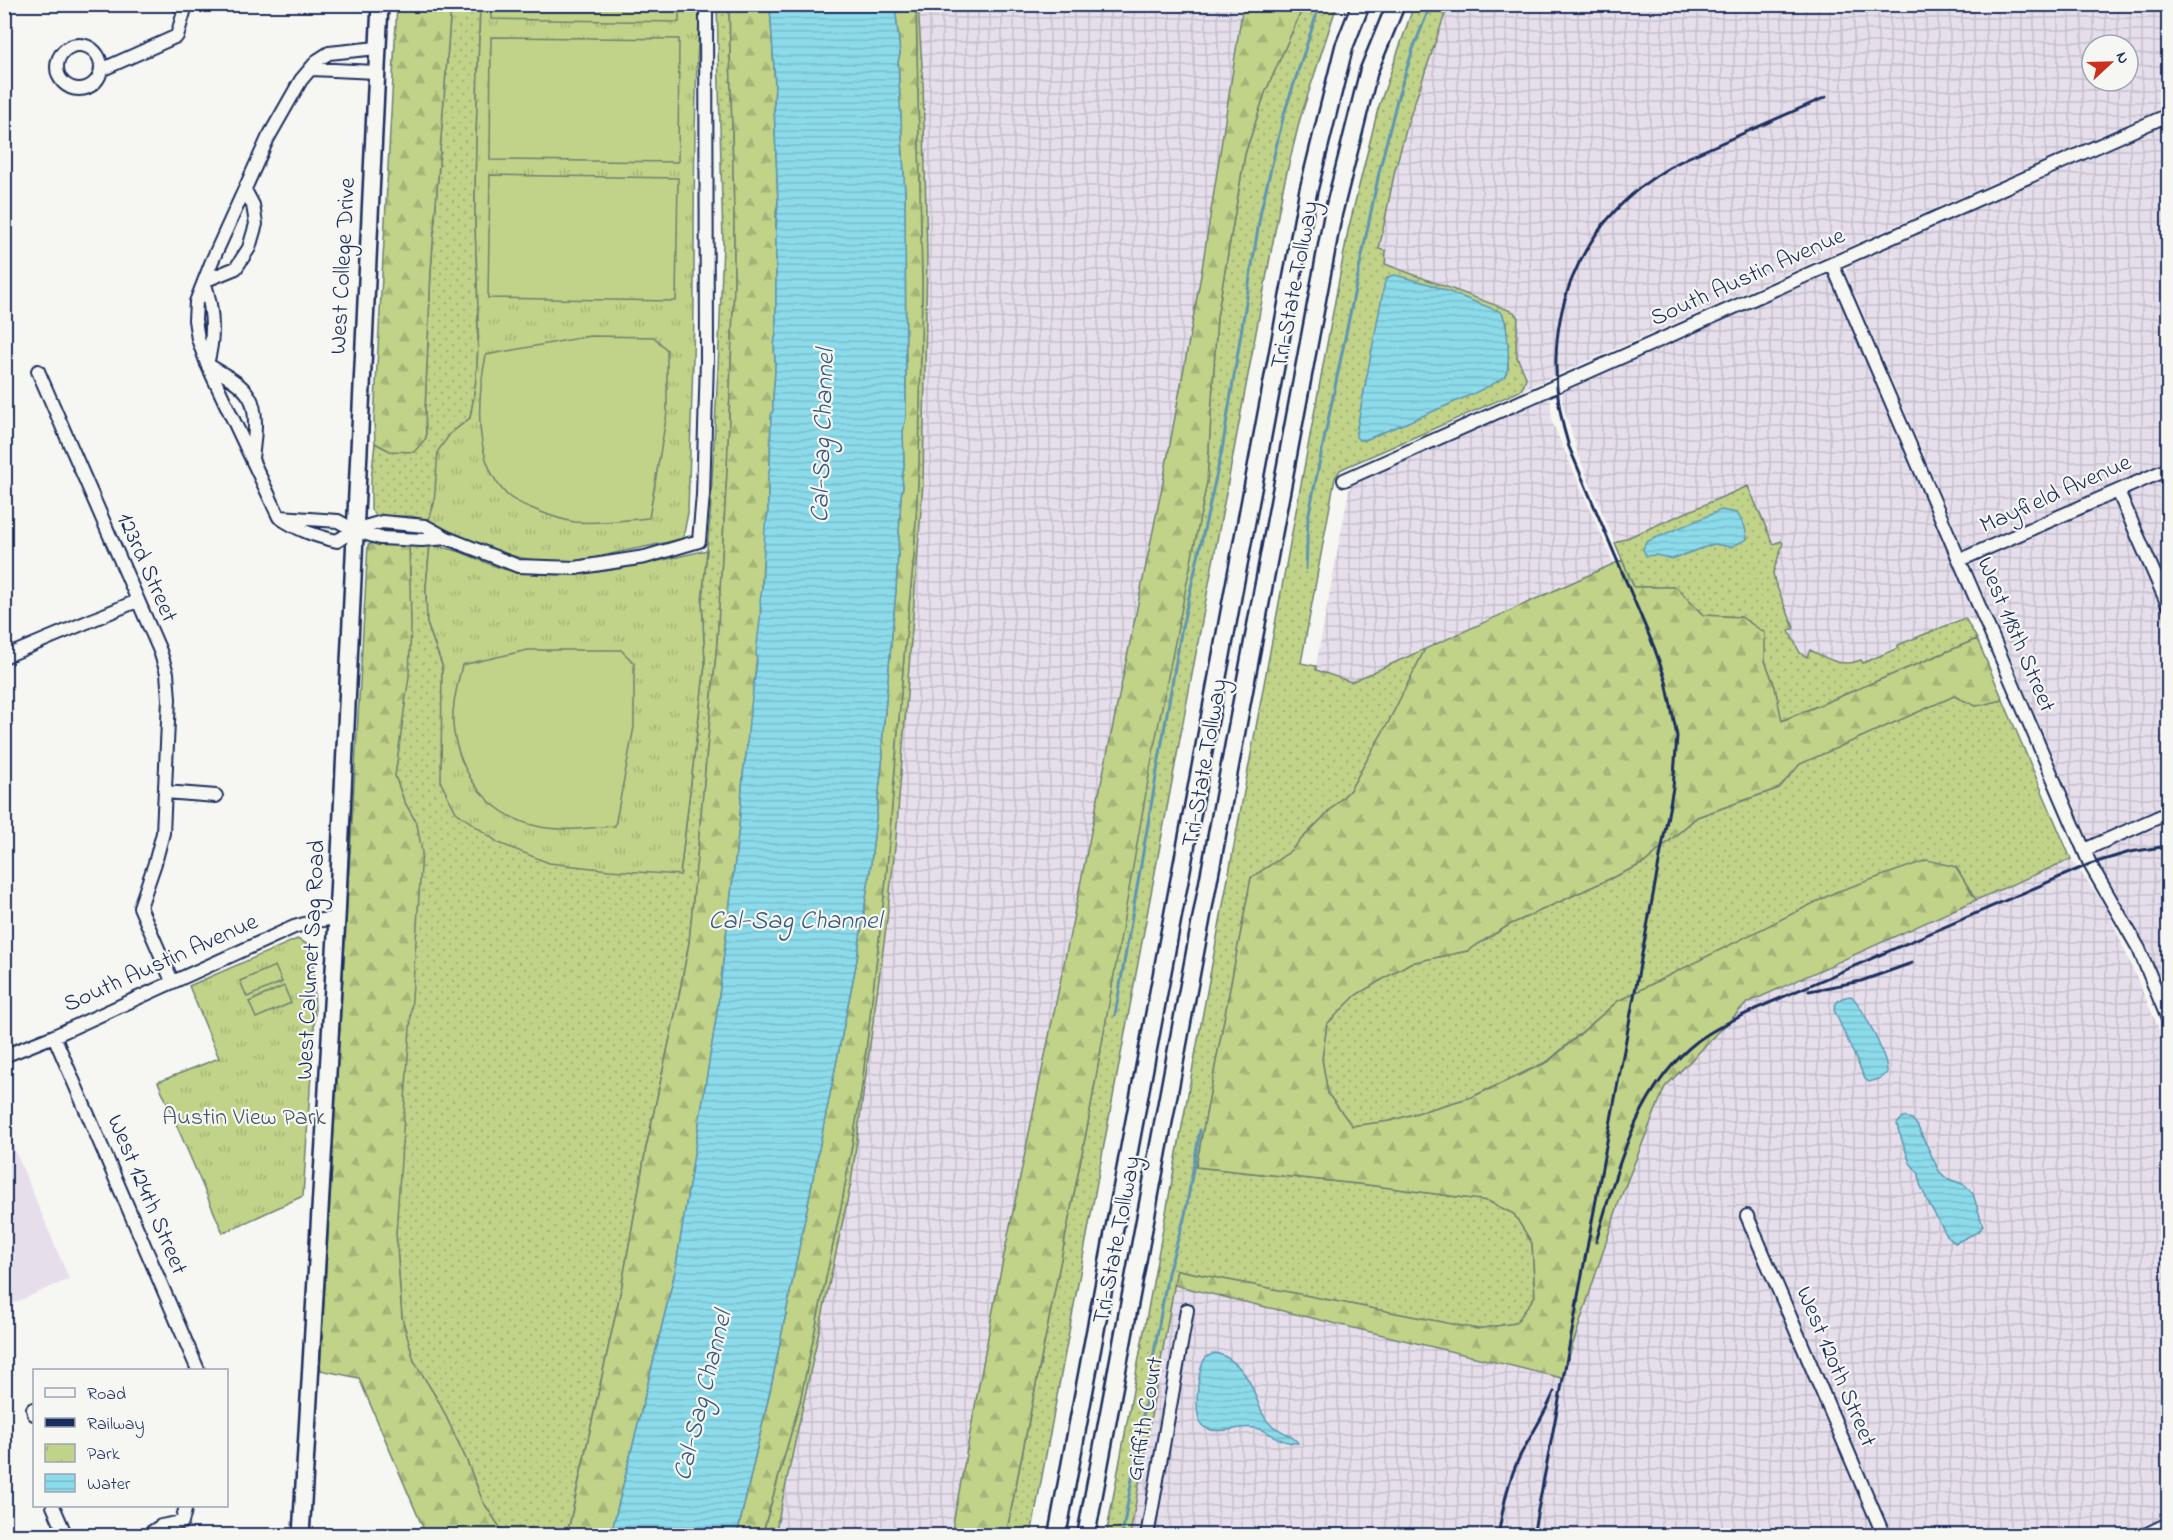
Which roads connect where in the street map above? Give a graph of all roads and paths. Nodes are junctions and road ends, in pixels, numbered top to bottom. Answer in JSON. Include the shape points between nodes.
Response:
{"nodes":[{"id":1,"x":179,"y":4,"type":"edge"},
{"id":2,"x":380,"y":4,"type":"edge"},
{"id":3,"x":706,"y":4,"type":"edge"},
{"id":4,"x":1361,"y":4,"type":"edge"},
{"id":5,"x":1396,"y":4,"type":"edge"},
{"id":6,"x":377,"y":48,"type":"junction"},
{"id":7,"x":101,"y":69,"type":"dead end"},
{"id":8,"x":312,"y":69,"type":"junction"},
{"id":9,"x":376,"y":72,"type":"junction"},
{"id":10,"x":2169,"y":115,"type":"edge"},
{"id":11,"x":245,"y":190,"type":"junction"},
{"id":12,"x":1832,"y":264,"type":"junction"},
{"id":13,"x":204,"y":281,"type":"junction"},
{"id":14,"x":207,"y":364,"type":"junction"},
{"id":15,"x":38,"y":371,"type":"dead end"},
{"id":16,"x":252,"y":459,"type":"junction"},
{"id":17,"x":2169,"y":469,"type":"edge"},
{"id":18,"x":1344,"y":480,"type":"dead end"},
{"id":19,"x":2118,"y":491,"type":"junction"},
{"id":20,"x":279,"y":517,"type":"junction"},
{"id":21,"x":354,"y":530,"type":"junction"},
{"id":22,"x":1960,"y":560,"type":"junction"},
{"id":23,"x":137,"y":601,"type":"junction"},
{"id":24,"x":2169,"y":605,"type":"edge"},
{"id":25,"x":4,"y":657,"type":"edge"},
{"id":26,"x":165,"y":792,"type":"junction"},
{"id":27,"x":216,"y":796,"type":"dead end"},
{"id":28,"x":2169,"y":813,"type":"edge"},
{"id":29,"x":2084,"y":850,"type":"junction"},
{"id":30,"x":337,"y":918,"type":"junction"},
{"id":31,"x":172,"y":981,"type":"junction"},
{"id":32,"x":2169,"y":1019,"type":"edge"},
{"id":33,"x":54,"y":1036,"type":"junction"},
{"id":34,"x":4,"y":1056,"type":"edge"},
{"id":35,"x":1746,"y":1216,"type":"dead end"},
{"id":36,"x":1187,"y":1310,"type":"dead end"},
{"id":37,"x":197,"y":1369,"type":"edge"},
{"id":38,"x":53,"y":1507,"type":"edge"},
{"id":39,"x":186,"y":1507,"type":"edge"},
{"id":40,"x":2169,"y":1524,"type":"edge"},
{"id":41,"x":66,"y":1536,"type":"edge"},
{"id":42,"x":146,"y":1536,"type":"edge"},
{"id":43,"x":301,"y":1536,"type":"edge"},
{"id":44,"x":1057,"y":1536,"type":"edge"},
{"id":45,"x":1086,"y":1536,"type":"edge"},
{"id":46,"x":1147,"y":1536,"type":"edge"},
{"id":47,"x":1884,"y":1536,"type":"edge"},
{"id":48,"x":2143,"y":1536,"type":"edge"}],
"edges":[{"from":1,"to":7,"type":"street","via":[[184,12],[177,36]]},
{"from":2,"to":6,"type":"main road","name":"West College Drive"},
{"from":3,"to":21,"type":"street","via":[[707,360],[699,541],[645,557],[574,568],[518,566],[447,538],[380,538]]},
{"from":4,"to":44,"type":"highway","name":"Tri-State Tollway","via":[[1344,47],[1308,192]]},
{"from":5,"to":45,"type":"highway","name":"Tri-State Tollway","via":[[1369,70],[1333,214]]},
{"from":6,"to":8,"type":"street","via":[[328,53]]},
{"from":6,"to":9,"type":"main road","name":"West College Drive"},
{"from":8,"to":9,"type":"street"},
{"from":8,"to":11,"type":"street","via":[[301,80],[268,138]]},
{"from":9,"to":21,"type":"main road","name":"West College Drive"},
{"from":10,"to":12,"type":"street","name":"South Austin Avenue"},
{"from":11,"to":13,"type":"street"},
{"from":11,"to":13,"type":"street","via":[[256,224],[249,248],[236,268]]},
{"from":12,"to":18,"type":"street","name":"South Austin Avenue"},
{"from":12,"to":22,"type":"street","name":"West 118th Street"},
{"from":13,"to":14,"type":"street","via":[[212,318],[212,348]]},
{"from":14,"to":16,"type":"street"},
{"from":14,"to":16,"type":"street","via":[[250,397],[255,423]]},
{"from":15,"to":23,"type":"street","name":"123rd Street"},
{"from":16,"to":20,"type":"street"},
{"from":17,"to":19,"type":"street","name":"Mayfield Avenue"},
{"from":19,"to":22,"type":"street","name":"Mayfield Avenue"},
{"from":19,"to":24,"type":"street"},
{"from":20,"to":21,"type":"street","via":[[338,521]]},
{"from":20,"to":21,"type":"street","via":[[296,529],[337,541]]},
{"from":21,"to":30,"type":"main road","name":"West Calumet Sag Road"},
{"from":22,"to":29,"type":"street","name":"West 118th Street"},
{"from":23,"to":25,"type":"street"},
{"from":23,"to":26,"type":"street","name":"123rd Street","via":[[167,673]]},
{"from":26,"to":27,"type":"street"},
{"from":26,"to":31,"type":"street","name":"123rd Street","via":[[163,832],[140,907]]},
{"from":28,"to":29,"type":"street"},
{"from":29,"to":32,"type":"street","name":"West 118th Street","via":[[2139,949]]},
{"from":30,"to":31,"type":"street","name":"South Austin Avenue","via":[[294,927]]},
{"from":30,"to":43,"type":"main road","name":"West Calumet Sag Road"},
{"from":31,"to":33,"type":"street","name":"South Austin Avenue"},
{"from":33,"to":34,"type":"street","name":"South Austin Avenue"},
{"from":33,"to":37,"type":"street","name":"West 124th Street"},
{"from":35,"to":47,"type":"street","name":"West 120th Street"},
{"from":36,"to":46,"type":"street","name":"Griffith Court"},
{"from":38,"to":41,"type":"street"},
{"from":39,"to":42,"type":"street","via":[[182,1522],[161,1526]]},
{"from":40,"to":48,"type":"street"}]}
